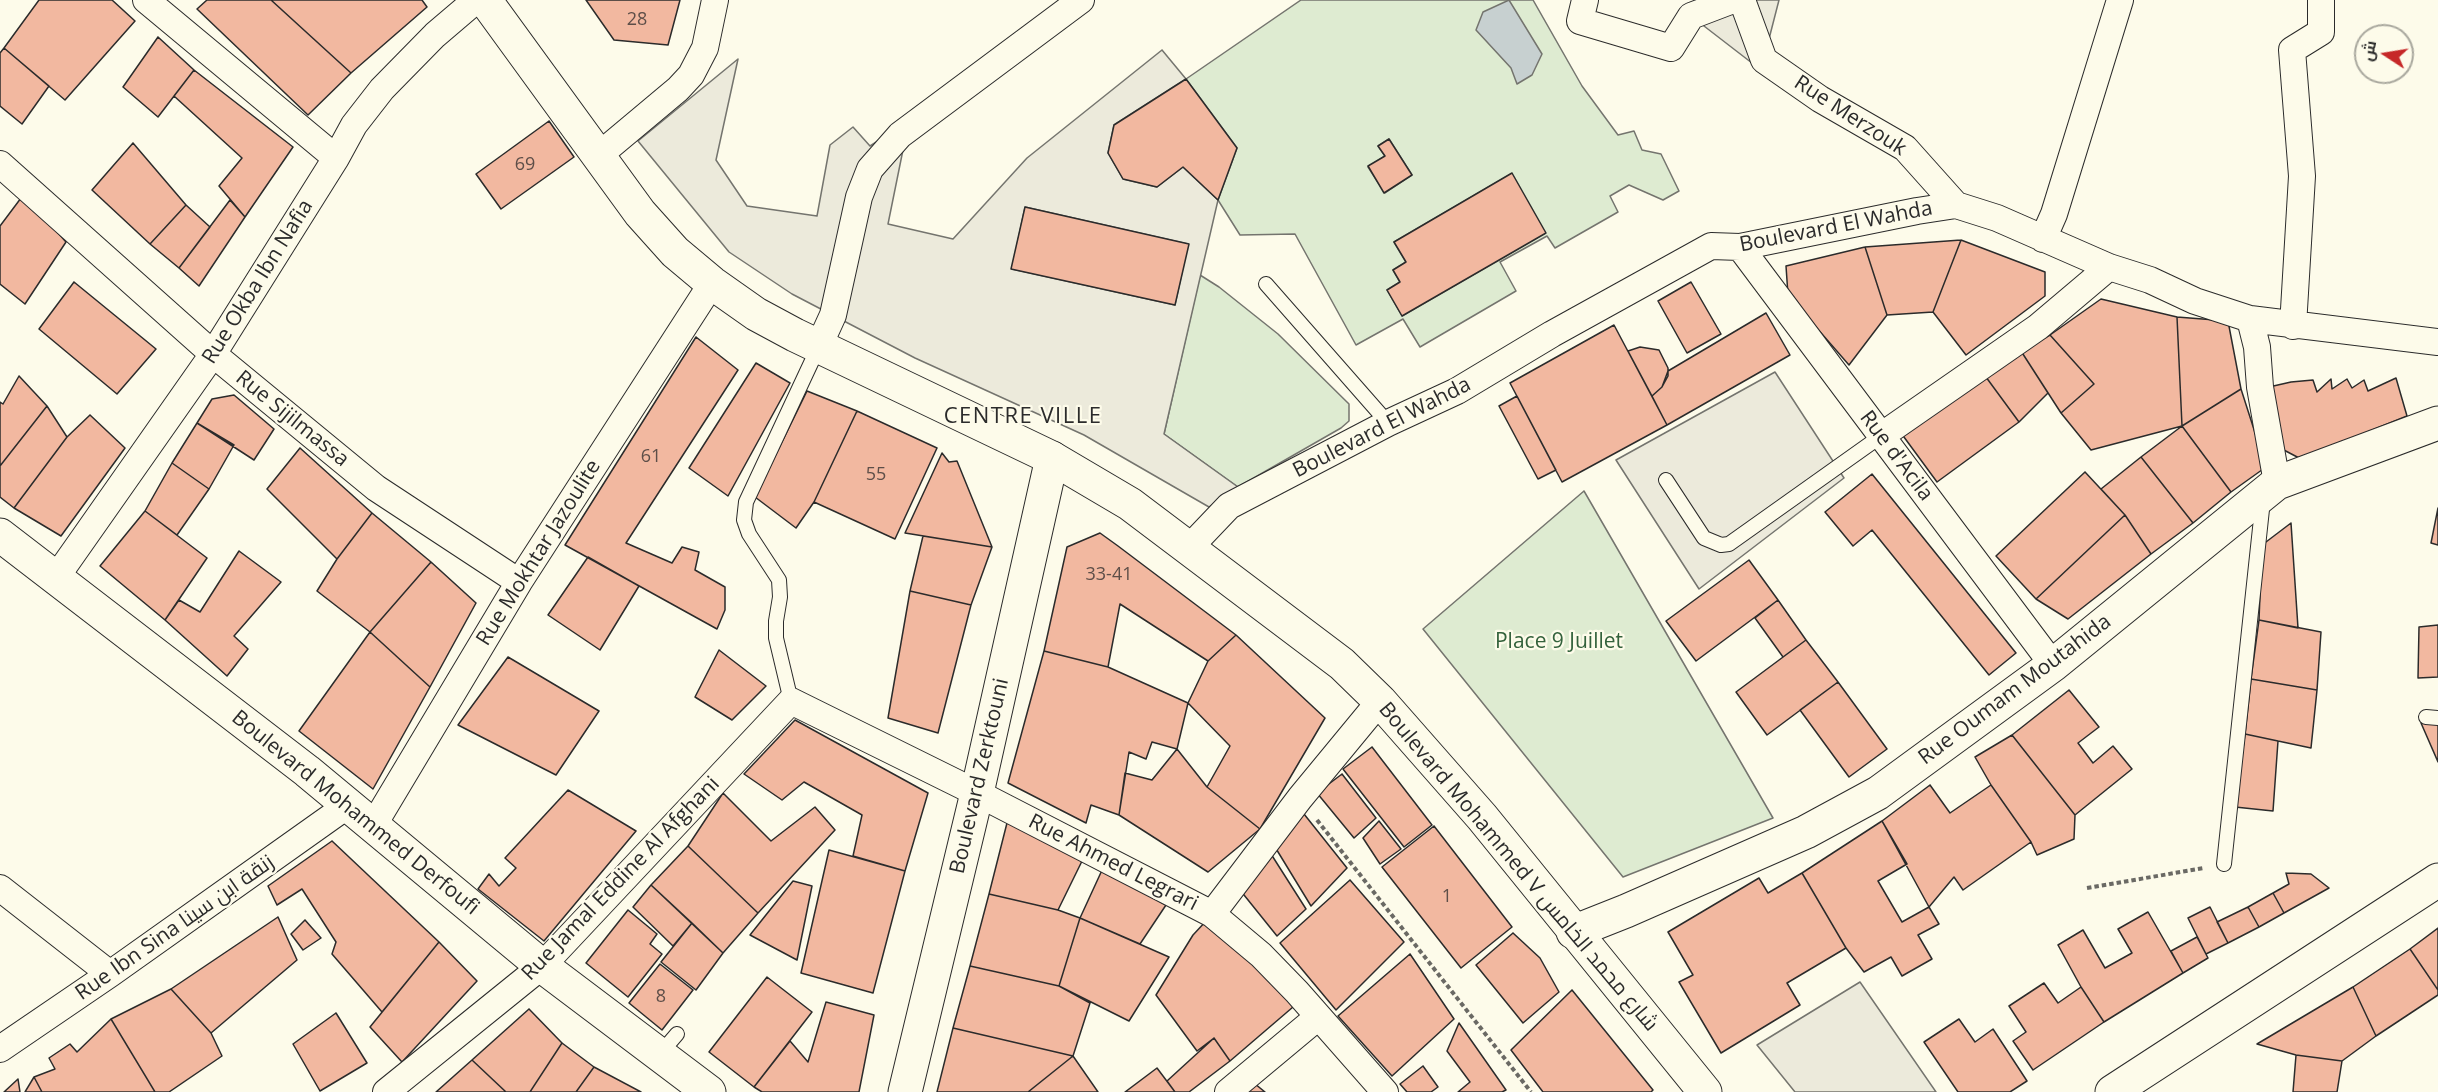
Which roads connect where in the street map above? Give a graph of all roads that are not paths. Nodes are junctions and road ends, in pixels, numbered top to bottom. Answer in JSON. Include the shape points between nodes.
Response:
{"nodes":[{"id":1,"x":146,"y":0,"type":"edge"},
{"id":2,"x":476,"y":0,"type":"edge"},
{"id":3,"x":485,"y":0,"type":"edge"},
{"id":4,"x":715,"y":0,"type":"edge"},
{"id":5,"x":1585,"y":0,"type":"edge"},
{"id":6,"x":1733,"y":0,"type":"edge"},
{"id":7,"x":1742,"y":0,"type":"edge"},
{"id":8,"x":2120,"y":0,"type":"edge"},
{"id":9,"x":2321,"y":0,"type":"edge"},
{"id":10,"x":1064,"y":5,"type":"edge"},
{"id":11,"x":598,"y":156,"type":"junction"},
{"id":12,"x":336,"y":158,"type":"junction"},
{"id":13,"x":0,"y":164,"type":"edge"},
{"id":14,"x":1956,"y":205,"type":"junction"},
{"id":15,"x":2043,"y":239,"type":"junction"},
{"id":16,"x":1740,"y":247,"type":"junction"},
{"id":17,"x":2109,"y":267,"type":"junction"},
{"id":18,"x":712,"y":283,"type":"junction"},
{"id":19,"x":1266,"y":284,"type":"dead end"},
{"id":20,"x":2250,"y":320,"type":"junction"},
{"id":21,"x":2294,"y":326,"type":"junction"},
{"id":22,"x":2438,"y":342,"type":"edge"},
{"id":23,"x":818,"y":348,"type":"junction"},
{"id":24,"x":213,"y":354,"type":"junction"},
{"id":25,"x":1388,"y":423,"type":"junction"},
{"id":26,"x":2438,"y":423,"type":"edge"},
{"id":27,"x":1881,"y":436,"type":"junction"},
{"id":28,"x":1052,"y":458,"type":"junction"},
{"id":29,"x":1666,"y":480,"type":"dead end"},
{"id":30,"x":2270,"y":488,"type":"junction"},
{"id":31,"x":0,"y":536,"type":"edge"},
{"id":32,"x":1188,"y":549,"type":"junction"},
{"id":33,"x":55,"y":579,"type":"junction"},
{"id":34,"x":519,"y":582,"type":"junction"},
{"id":35,"x":2053,"y":665,"type":"junction"},
{"id":36,"x":790,"y":701,"type":"junction"},
{"id":37,"x":1380,"y":701,"type":"junction"},
{"id":38,"x":977,"y":793,"type":"junction"},
{"id":39,"x":348,"y":805,"type":"junction"},
{"id":40,"x":373,"y":826,"type":"junction"},
{"id":41,"x":2224,"y":864,"type":"road end"},
{"id":42,"x":2438,"y":880,"type":"edge"},
{"id":43,"x":0,"y":888,"type":"edge"},
{"id":44,"x":1212,"y":914,"type":"junction"},
{"id":45,"x":1573,"y":932,"type":"junction"},
{"id":46,"x":542,"y":966,"type":"junction"},
{"id":47,"x":110,"y":974,"type":"junction"},
{"id":48,"x":1318,"y":1017,"type":"junction"},
{"id":49,"x":0,"y":1049,"type":"edge"},
{"id":50,"x":386,"y":1092,"type":"edge"},
{"id":51,"x":709,"y":1092,"type":"edge"},
{"id":52,"x":904,"y":1092,"type":"edge"},
{"id":53,"x":1228,"y":1092,"type":"edge"},
{"id":54,"x":1386,"y":1092,"type":"edge"},
{"id":55,"x":1705,"y":1092,"type":"edge"},
{"id":56,"x":2112,"y":1092,"type":"edge"}],
"edges":[{"from":1,"to":12,"type":"street"},
{"from":2,"to":12,"type":"street","name":"Rue Okba Ibn Nafia","via":[[381,89]]},
{"from":3,"to":11,"type":"street","name":"Boulevard Mohammed V شارع محمد الخامس"},
{"from":4,"to":11,"type":"street","via":[[705,48],[691,75]]},
{"from":5,"to":6,"type":"street","via":[[1580,21],[1671,48],[1691,16]]},
{"from":7,"to":14,"type":"street","name":"Rue Merzouk","via":[[1764,60],[1820,99],[1905,148]]},
{"from":8,"to":15,"type":"street"},
{"from":9,"to":21,"type":"street","via":[[2321,32],[2292,50],[2302,176]]},
{"from":10,"to":23,"type":"street","via":[[900,135],[870,169],[858,197],[833,315]]},
{"from":11,"to":18,"type":"street","name":"Boulevard Mohammed V شارع محمد الخامس","via":[[647,221],[675,252]]},
{"from":12,"to":24,"type":"street","name":"Rue Okba Ibn Nafia"},
{"from":13,"to":24,"type":"street","name":"Rue Sijilmassa"},
{"from":14,"to":15,"type":"street","name":"Boulevard El Wahda"},
{"from":14,"to":16,"type":"street","name":"Boulevard El Wahda"},
{"from":15,"to":17,"type":"street","name":"Boulevard El Wahda"},
{"from":16,"to":25,"type":"street","name":"Boulevard El Wahda","via":[[1710,246],[1457,391]]},
{"from":16,"to":27,"type":"street","name":"Rue d'Acila"},
{"from":17,"to":20,"type":"street","name":"Boulevard El Wahda"},
{"from":17,"to":27,"type":"street","via":[[2038,327]]},
{"from":18,"to":23,"type":"street","name":"Boulevard Mohammed V شارع محمد الخامس","via":[[756,314]]},
{"from":18,"to":34,"type":"street","name":"Rue Mokhtar Jazoulite"},
{"from":19,"to":25,"type":"lane"},
{"from":20,"to":21,"type":"street","name":"Boulevard El Wahda"},
{"from":20,"to":30,"type":"street"},
{"from":21,"to":22,"type":"street","name":"Boulevard El Wahda"},
{"from":23,"to":28,"type":"street","name":"Boulevard Mohammed V شارع محمد الخامس"},
{"from":23,"to":36,"type":"lane","via":[[746,502],[744,520],[779,580],[776,638]]},
{"from":24,"to":33,"type":"street","name":"Rue Okba Ibn Nafia"},
{"from":24,"to":34,"type":"street","name":"Rue Sijilmassa","via":[[376,488]]},
{"from":25,"to":32,"type":"street","name":"Boulevard El Wahda","via":[[1229,506]]},
{"from":26,"to":30,"type":"street","name":"Rue Oumam Moutahida"},
{"from":27,"to":29,"type":"lane","via":[[1729,544],[1704,538]]},
{"from":27,"to":35,"type":"street","name":"Rue d'Acila"},
{"from":28,"to":32,"type":"street","name":"Boulevard Mohammed V شارع محمد الخامس","via":[[1130,504]]},
{"from":28,"to":38,"type":"street","name":"Boulevard Zerktouni"},
{"from":30,"to":35,"type":"street","name":"Rue Oumam Moutahida"},
{"from":30,"to":41,"type":"lane"},
{"from":31,"to":33,"type":"street","name":"Boulevard Mohammed Derfoufi"},
{"from":32,"to":37,"type":"street","name":"Boulevard Mohammed V شارع محمد الخامس","via":[[1342,664]]},
{"from":33,"to":39,"type":"street","name":"Boulevard Mohammed Derfoufi"},
{"from":34,"to":40,"type":"street","name":"Rue Mokhtar Jazoulite"},
{"from":35,"to":45,"type":"street","name":"Rue Oumam Moutahida","via":[[1845,813]]},
{"from":36,"to":38,"type":"street","name":"Rue Ahmed Legrari"},
{"from":36,"to":46,"type":"street","name":"Rue Jamal Eddine Al Afghani"},
{"from":37,"to":44,"type":"street"},
{"from":37,"to":45,"type":"street","name":"Boulevard Mohammed V شارع محمد الخامس","via":[[1482,817]]},
{"from":38,"to":44,"type":"street","name":"Rue Ahmed Legrari"},
{"from":38,"to":52,"type":"street","name":"Boulevard Zerktouni"},
{"from":39,"to":40,"type":"street","name":"Boulevard Mohammed Derfoufi"},
{"from":39,"to":47,"type":"street","name":"Rue Ibn Sina زنقة ابن سينا"},
{"from":40,"to":46,"type":"street","name":"Boulevard Mohammed Derfoufi"},
{"from":42,"to":56,"type":"street"},
{"from":43,"to":47,"type":"street"},
{"from":44,"to":48,"type":"street","name":"Rue Ahmed Legrari","via":[[1261,955]]},
{"from":45,"to":55,"type":"street","name":"Boulevard Mohammed V شارع محمد الخامس"},
{"from":46,"to":50,"type":"street","name":"Rue Jamal Eddine Al Afghani"},
{"from":46,"to":51,"type":"street","name":"Boulevard Mohammed Derfoufi","via":[[668,1045]]},
{"from":47,"to":49,"type":"street","name":"Rue Ibn Sina زنقة ابن سينا"},
{"from":48,"to":53,"type":"street"},
{"from":48,"to":54,"type":"street","name":"Rue Ahmed Legrari"}]}
